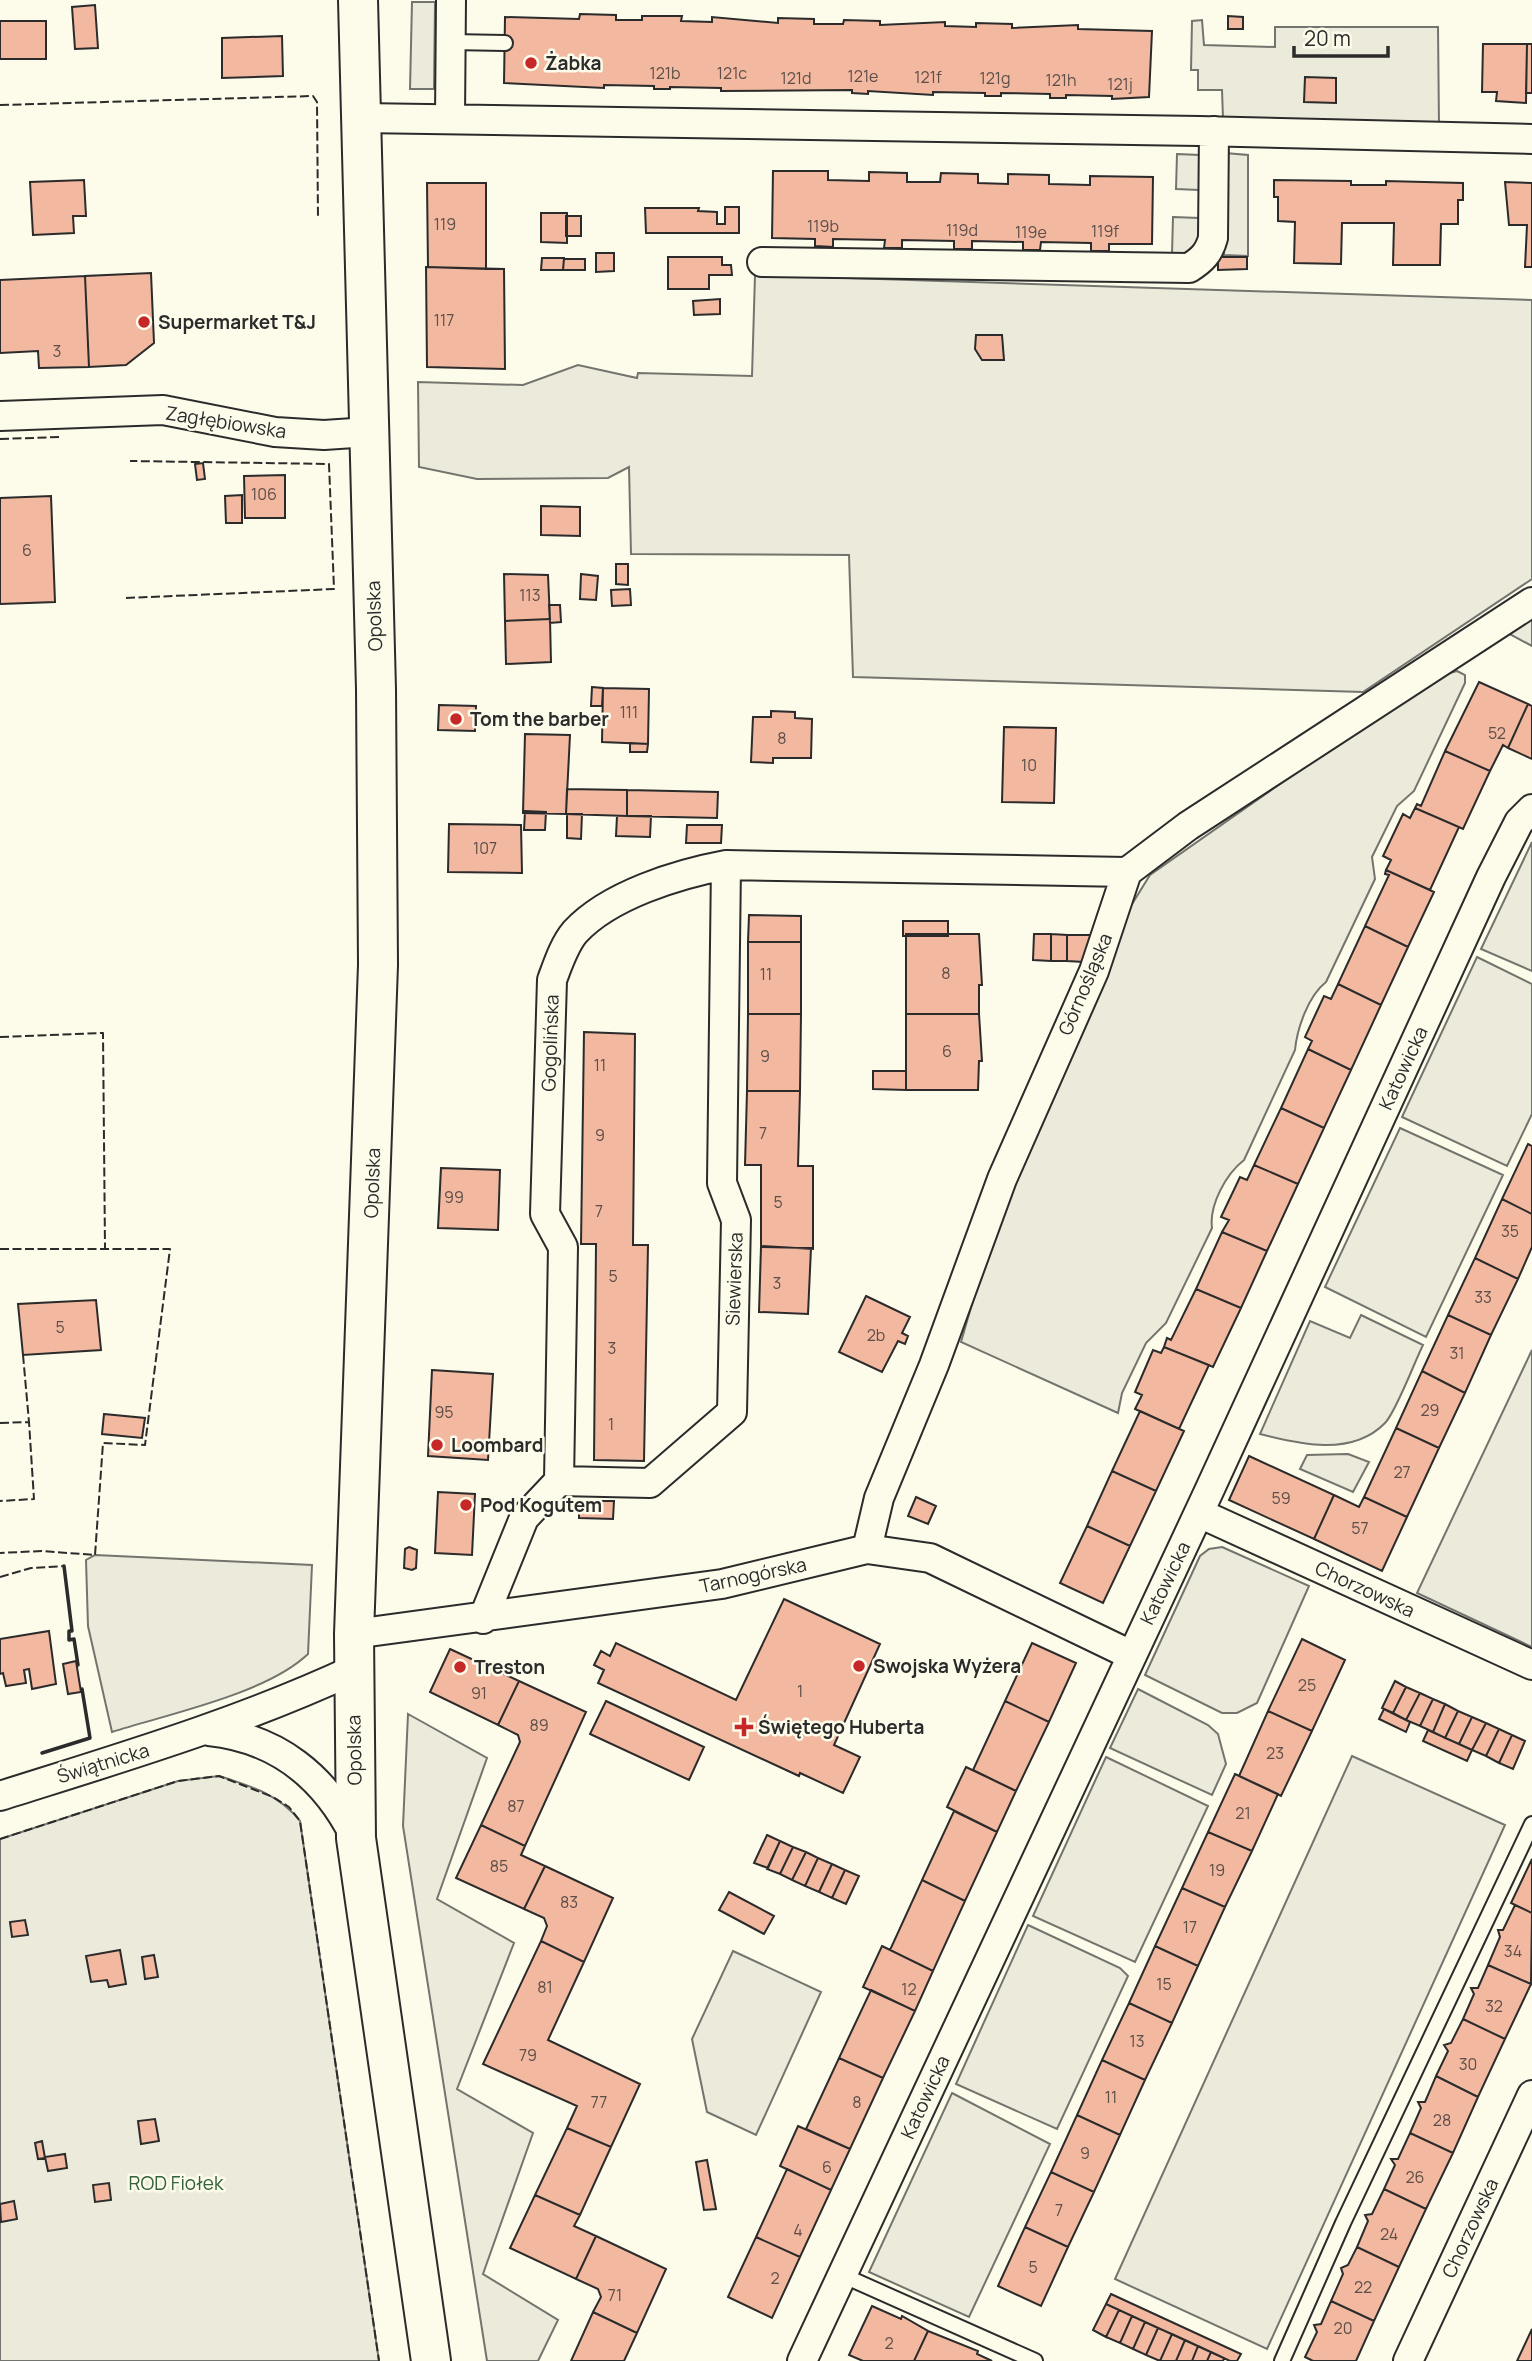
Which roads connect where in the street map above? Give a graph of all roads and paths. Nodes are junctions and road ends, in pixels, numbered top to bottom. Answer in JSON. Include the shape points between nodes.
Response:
{"nodes":[{"id":1,"x":358,"y":0,"type":"edge"},
{"id":2,"x":451,"y":0,"type":"edge"},
{"id":3,"x":451,"y":42,"type":"junction"},
{"id":4,"x":505,"y":43,"type":"dead end"},
{"id":5,"x":450,"y":117,"type":"junction"},
{"id":6,"x":361,"y":118,"type":"junction"},
{"id":7,"x":1214,"y":131,"type":"junction"},
{"id":8,"x":1532,"y":139,"type":"edge"},
{"id":9,"x":762,"y":262,"type":"dead end"},
{"id":10,"x":0,"y":416,"type":"edge"},
{"id":11,"x":369,"y":432,"type":"junction"},
{"id":12,"x":1532,"y":602,"type":"edge"},
{"id":13,"x":1532,"y":808,"type":"edge"},
{"id":14,"x":726,"y":865,"type":"junction"},
{"id":15,"x":1127,"y":872,"type":"junction"},
{"id":16,"x":558,"y":1481,"type":"junction"},
{"id":17,"x":1199,"y":1513,"type":"junction"},
{"id":18,"x":867,"y":1549,"type":"junction"},
{"id":19,"x":483,"y":1619,"type":"junction"},
{"id":20,"x":353,"y":1652,"type":"junction"},
{"id":21,"x":1131,"y":1655,"type":"junction"},
{"id":22,"x":1532,"y":1665,"type":"edge"},
{"id":23,"x":206,"y":1731,"type":"junction"},
{"id":24,"x":0,"y":1796,"type":"edge"},
{"id":25,"x":1532,"y":1824,"type":"edge"},
{"id":26,"x":356,"y":1838,"type":"junction"},
{"id":27,"x":1532,"y":2095,"type":"edge"},
{"id":28,"x":842,"y":2275,"type":"junction"},
{"id":29,"x":430,"y":2361,"type":"edge"},
{"id":30,"x":802,"y":2361,"type":"edge"},
{"id":31,"x":1035,"y":2361,"type":"edge"},
{"id":32,"x":1282,"y":2361,"type":"edge"},
{"id":33,"x":1408,"y":2361,"type":"edge"}],
"edges":[{"from":1,"to":6,"type":"main road","name":"Opolska"},
{"from":2,"to":3,"type":"street"},
{"from":3,"to":4,"type":"lane"},
{"from":3,"to":5,"type":"street"},
{"from":5,"to":6,"type":"street"},
{"from":5,"to":7,"type":"street"},
{"from":6,"to":11,"type":"main road","name":"Opolska"},
{"from":7,"to":8,"type":"street"},
{"from":7,"to":9,"type":"street","via":[[1213,238],[1201,260],[1189,268]]},
{"from":10,"to":11,"type":"street","name":"Zagłębiowska","via":[[163,410],[275,432]]},
{"from":11,"to":20,"type":"main road","name":"Opolska","via":[[378,965]]},
{"from":12,"to":15,"type":"street","via":[[1188,826]]},
{"from":13,"to":17,"type":"street","name":"Katowicka","via":[[1519,822],[1491,877]]},
{"from":14,"to":15,"type":"street","name":"Gogolińska"},
{"from":14,"to":16,"type":"street","name":"Gogolińska","via":[[681,873],[603,909],[575,932],[552,980],[545,1214],[563,1247]]},
{"from":14,"to":16,"type":"street","name":"Siewierska","via":[[722,1183],[736,1220],[732,1412],[650,1483]]},
{"from":15,"to":18,"type":"street","name":"Górnośląska","via":[[1094,971],[1002,1179],[879,1499]]},
{"from":16,"to":19,"type":"street","via":[[524,1518]]},
{"from":17,"to":21,"type":"street","name":"Katowicka"},
{"from":17,"to":22,"type":"street","name":"Chorzowska"},
{"from":18,"to":19,"type":"street","name":"Tarnogórska","via":[[722,1584]]},
{"from":18,"to":21,"type":"street","name":"Tarnogórska","via":[[930,1558]]},
{"from":19,"to":20,"type":"street","name":"Tarnogórska"},
{"from":20,"to":23,"type":"street","name":"Świątnicka","via":[[296,1696]]},
{"from":20,"to":26,"type":"main road","name":"Opolska"},
{"from":21,"to":28,"type":"street","name":"Katowicka"},
{"from":23,"to":24,"type":"street","name":"Świątnicka"},
{"from":23,"to":26,"type":"street","name":"Świątnicka","via":[[239,1734],[265,1744],[310,1773],[344,1813]]},
{"from":25,"to":32,"type":"lane"},
{"from":26,"to":29,"type":"main road","name":"Opolska"},
{"from":27,"to":33,"type":"street","name":"Chorzowska"},
{"from":28,"to":30,"type":"street","name":"Katowicka"},
{"from":28,"to":31,"type":"lane"}]}
